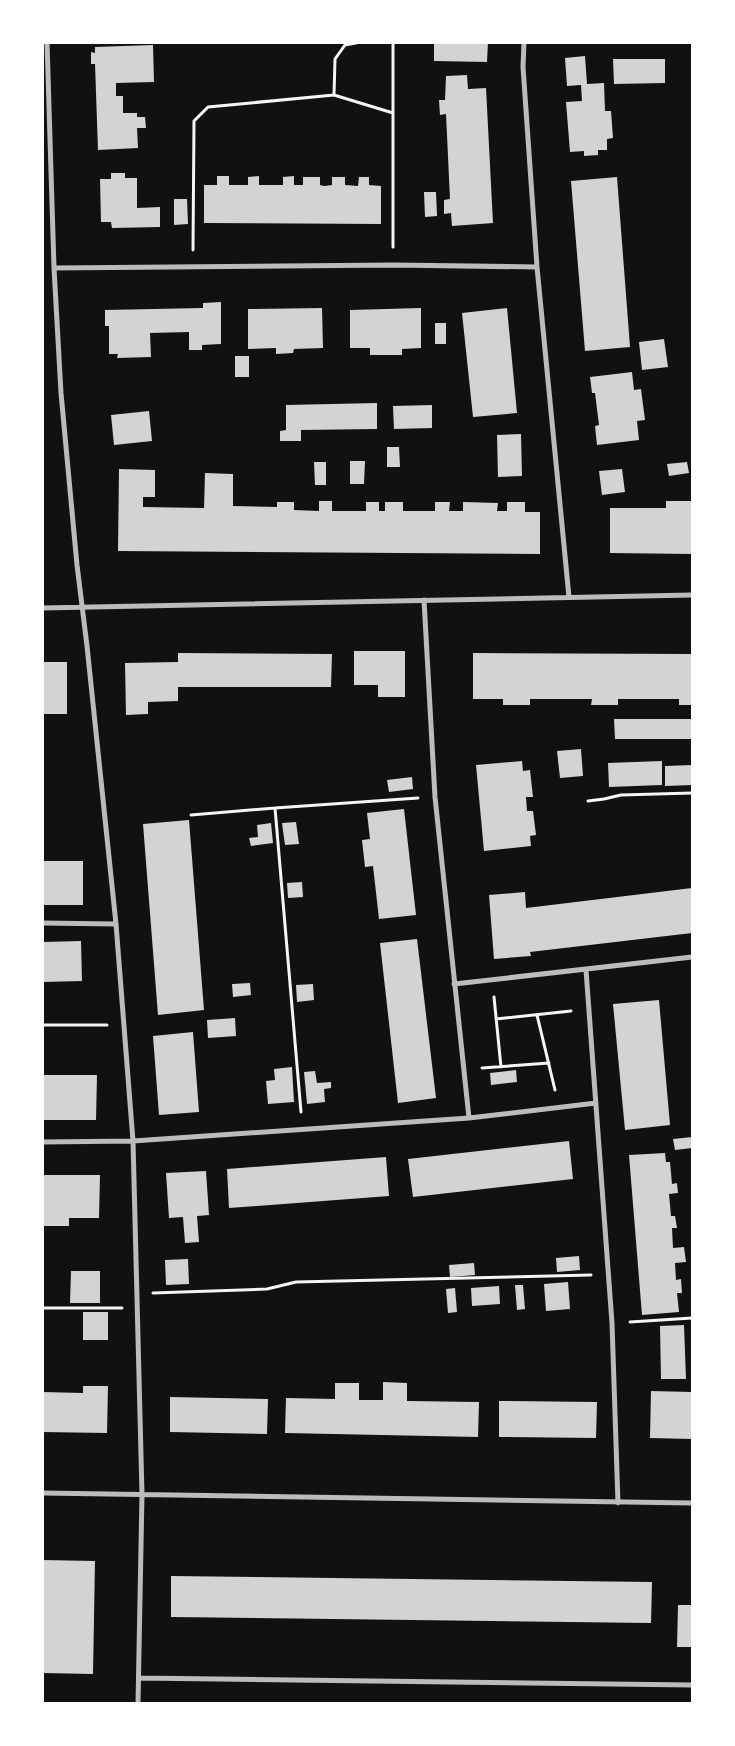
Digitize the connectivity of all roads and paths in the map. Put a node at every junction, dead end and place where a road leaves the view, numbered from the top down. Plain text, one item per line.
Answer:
1 (47, 42) edge
2 (362, 42) edge
3 (394, 42) edge
4 (524, 42) edge
5 (334, 95) junction
6 (393, 113) junction
7 (393, 265) junction
8 (193, 266) junction
9 (537, 267) junction
10 (54, 268) junction
11 (692, 595) edge
12 (569, 597) junction
13 (424, 600) junction
14 (42, 608) edge
15 (82, 608) junction
16 (692, 793) edge
17 (435, 797) junction
18 (588, 800) dead end
19 (275, 808) junction
20 (192, 815) dead end
21 (42, 923) edge
22 (116, 924) junction
23 (692, 957) edge
24 (586, 970) junction
25 (492, 979) junction
26 (454, 984) junction
27 (589, 1010) junction
28 (537, 1014) junction
29 (496, 1019) junction
30 (42, 1025) edge
31 (124, 1025) junction
32 (549, 1063) junction
33 (501, 1067) junction
34 (464, 1069) junction
35 (596, 1103) junction
36 (560, 1107) junction
37 (468, 1118) junction
38 (302, 1128) junction
39 (133, 1140) junction
40 (42, 1142) edge
41 (609, 1274) junction
42 (137, 1293) junction
43 (42, 1308) edge
44 (137, 1308) junction
45 (692, 1318) edge
46 (612, 1323) junction
47 (42, 1493) edge
48 (142, 1494) junction
49 (692, 1502) edge
50 (618, 1503) junction
51 (139, 1678) junction
52 (692, 1685) edge
53 (138, 1704) edge

1 - 10 street
2 - 5 path
3 - 6 path
4 - 9 street
5 - 6 path
5 - 8 path
6 - 7 path
7 - 8 street
7 - 9 street
8 - 10 street
9 - 12 street
10 - 15 street
11 - 12 street
12 - 13 street
13 - 15 street
13 - 17 street
14 - 15 street
15 - 22 street
16 - 18 path
17 - 19 path
17 - 26 street
19 - 20 path
19 - 38 path
21 - 22 street
22 - 31 street
23 - 24 street
24 - 25 street
24 - 27 street
25 - 26 street
25 - 29 path
26 - 34 street
27 - 28 path
27 - 35 street
28 - 29 path
28 - 32 path
29 - 33 path
30 - 31 path
31 - 39 street
32 - 33 path
32 - 36 path
33 - 34 path
34 - 37 street
35 - 36 street
35 - 41 street
36 - 37 street
37 - 38 street
38 - 39 street
39 - 40 street
39 - 42 street
41 - 42 path
41 - 46 street
42 - 44 street
43 - 44 path
44 - 48 street
45 - 46 path
46 - 50 street
47 - 48 street
48 - 50 street
48 - 51 street
49 - 50 street
51 - 52 street
51 - 53 street

